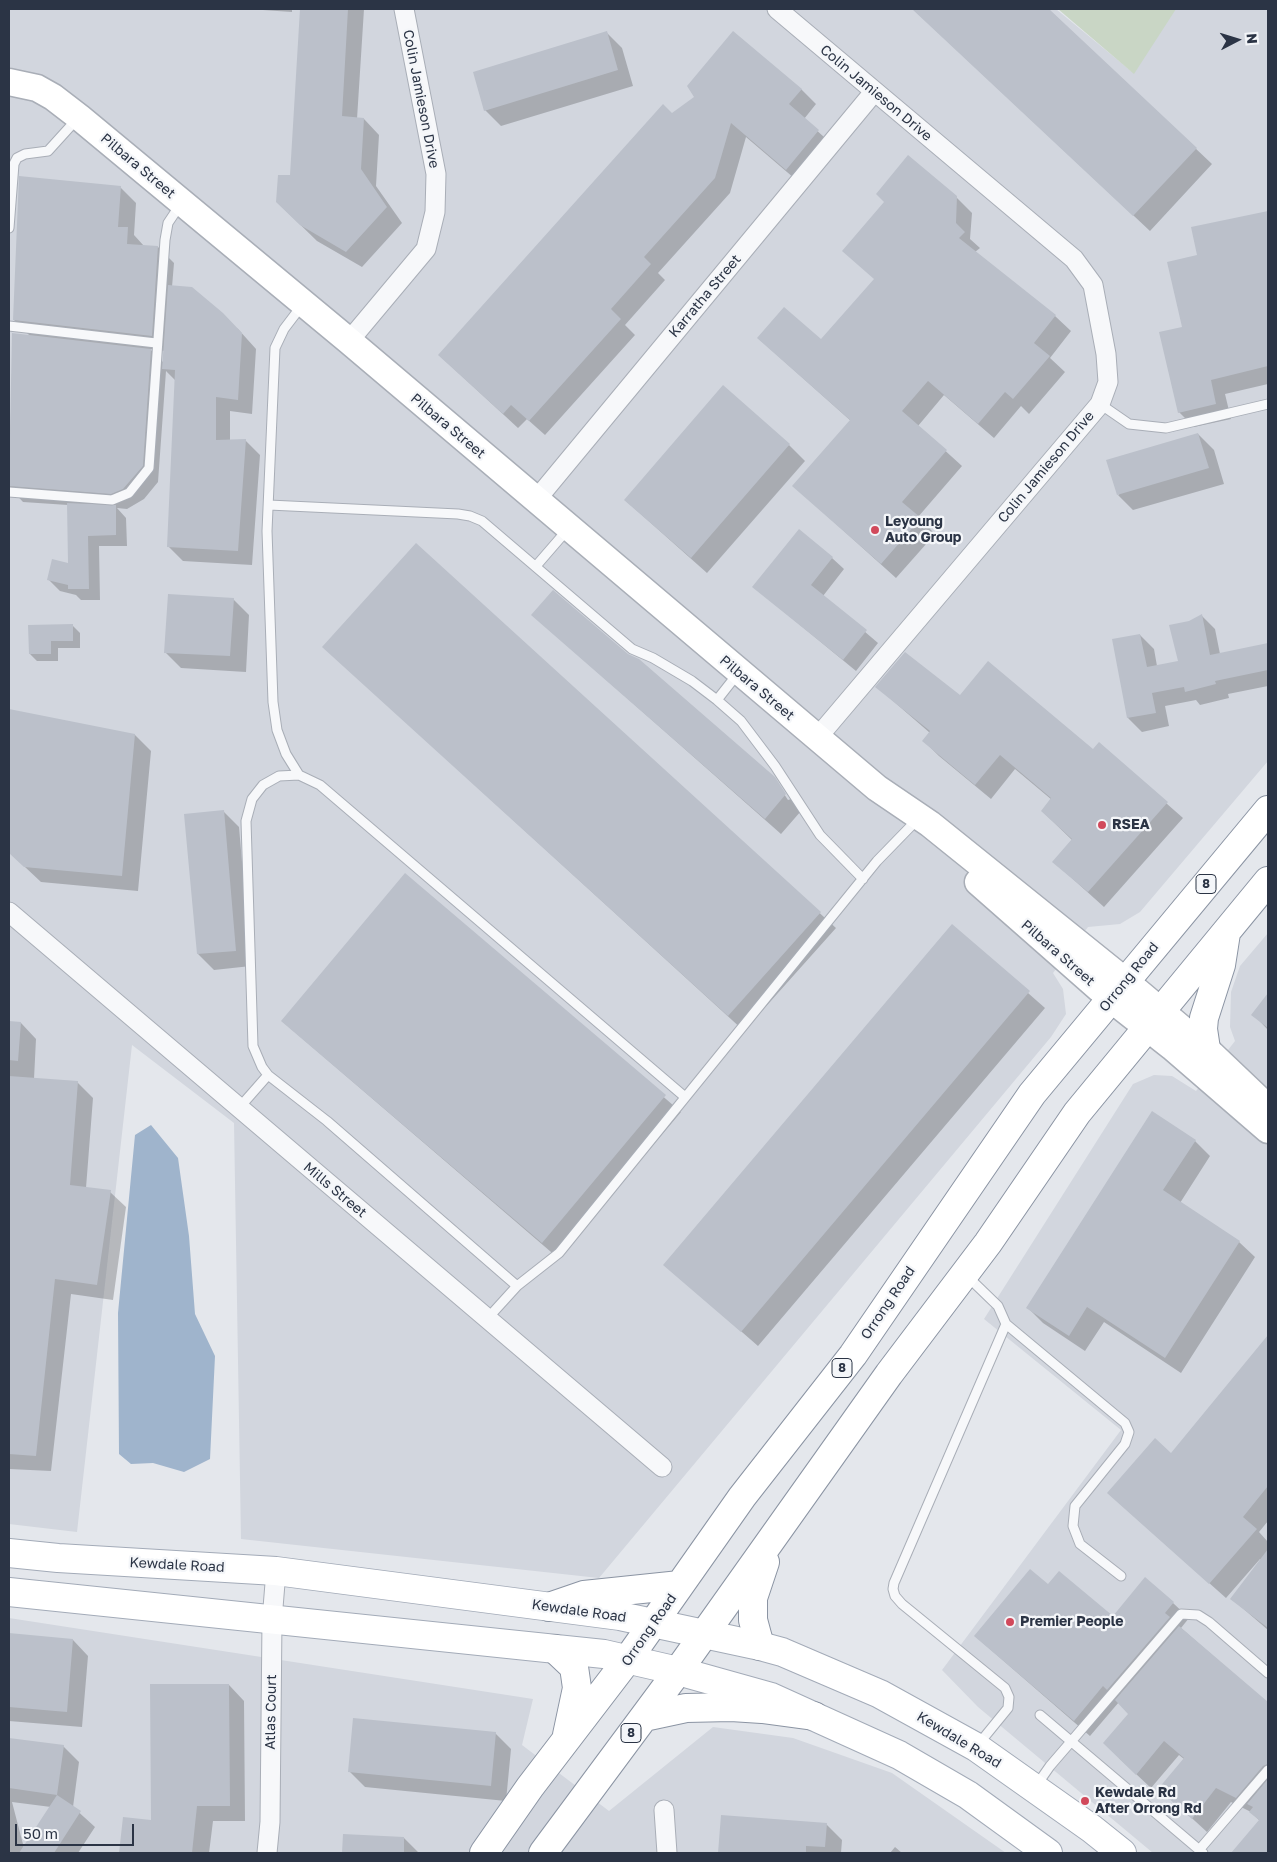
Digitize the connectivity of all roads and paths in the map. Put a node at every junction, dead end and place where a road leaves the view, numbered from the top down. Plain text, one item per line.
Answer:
1 (404, 9) edge
2 (778, 9) edge
3 (9, 82) edge
4 (874, 92) junction
5 (79, 118) junction
6 (182, 202) junction
7 (9, 228) edge
8 (304, 303) junction
9 (9, 326) edge
10 (349, 341) junction
11 (156, 343) junction
12 (1100, 404) junction
13 (1268, 404) edge
14 (9, 492) edge
15 (536, 500) junction
16 (268, 505) junction
17 (568, 529) junction
18 (536, 566) junction
19 (739, 672) junction
20 (717, 700) junction
21 (817, 738) junction
22 (299, 775) junction
23 (877, 788) junction
24 (1268, 810) edge
25 (912, 825) junction
26 (863, 879) junction
27 (1268, 881) edge
28 (9, 912) edge
29 (1227, 929) junction
30 (1118, 990) junction
31 (1153, 1019) junction
32 (1206, 1049) junction
33 (268, 1075) junction
34 (685, 1097) junction
35 (239, 1108) junction
36 (1268, 1108) edge
37 (1268, 1130) edge
38 (965, 1274) junction
39 (516, 1286) junction
40 (487, 1318) junction
41 (1006, 1324) junction
42 (662, 1467) dead end
43 (780, 1529) junction
44 (9, 1553) edge
45 (276, 1571) junction
46 (1121, 1576) dead end
47 (680, 1585) junction
48 (9, 1592) edge
49 (548, 1607) junction
50 (272, 1620) junction
51 (655, 1622) junction
52 (703, 1633) junction
53 (760, 1646) junction
54 (555, 1649) junction
55 (628, 1660) junction
56 (678, 1671) junction
57 (1268, 1673) edge
58 (1040, 1715) dead end
59 (814, 1716) junction
60 (644, 1717) junction
61 (566, 1741) junction
62 (1070, 1741) junction
63 (976, 1747) junction
64 (1268, 1770) edge
65 (1035, 1789) junction
66 (664, 1810) dead end
67 (1201, 1852) edge
68 (267, 1853) edge
69 (484, 1853) edge
70 (544, 1853) edge
71 (667, 1853) edge
72 (1048, 1853) edge
73 (1122, 1853) edge

1 - 10 street, Colin Jamieson Drive
2 - 4 street, Colin Jamieson Drive
3 - 5 main road, Pilbara Street
4 - 12 street, Colin Jamieson Drive
4 - 15 street, Karratha Street
5 - 6 main road, Pilbara Street
5 - 7 lane
6 - 8 main road, Pilbara Street
6 - 11 lane
8 - 10 main road, Pilbara Street
8 - 16 lane
9 - 11 lane
10 - 15 main road, Pilbara Street
11 - 14 lane
12 - 13 lane
12 - 21 street, Colin Jamieson Drive
15 - 17 main road, Pilbara Street
16 - 18 lane
16 - 22 lane
17 - 18 lane
17 - 19 main road, Pilbara Street
18 - 20 lane
19 - 20 lane
19 - 21 main road, Pilbara Street
20 - 26 lane
21 - 23 main road, Pilbara Street
22 - 33 lane
22 - 34 lane
23 - 25 main road, Pilbara Street
23 - 30 main road, Pilbara Street
24 - 30 main road, Orrong Road / 8
25 - 26 lane
25 - 30 main road, Pilbara Street
26 - 34 lane
27 - 29 main road, 8
28 - 35 street, Mills Street
29 - 31 main road, 8
29 - 32 main road
30 - 31 main road, Pilbara Street
30 - 47 main road, Orrong Road / 8
31 - 32 main road, Pilbara Street
31 - 37 main road, Pilbara Street
31 - 38 main road, 8
32 - 36 main road, Pilbara Street
33 - 35 lane
33 - 39 lane
34 - 39 lane
35 - 40 street, Mills Street
38 - 41 lane
38 - 43 main road, 8
39 - 40 lane
40 - 42 street, Mills Street
41 - 46 lane
41 - 63 lane
43 - 52 main road, 8
43 - 53 main road
44 - 45 main road, Kewdale Road
45 - 49 main road, Kewdale Road
45 - 50 street, Atlas Court
47 - 49 main road
47 - 51 main road, Orrong Road / 8
48 - 50 main road
49 - 51 main road, Kewdale Road
50 - 54 main road
50 - 68 street, Atlas Court
51 - 52 main road, Kewdale Road
51 - 55 main road, Orrong Road / 8
52 - 53 main road, Kewdale Road
52 - 56 main road, 8
53 - 63 main road, Kewdale Road
54 - 55 main road
54 - 61 main road
55 - 56 main road
55 - 61 main road, Orrong Road / 8
56 - 59 main road
56 - 60 main road, 8
57 - 62 lane
58 - 62 lane
59 - 60 main road
59 - 72 main road
60 - 70 main road, 8
61 - 69 main road, Orrong Road / 8
62 - 65 lane
62 - 67 lane
63 - 65 main road, Kewdale Road
64 - 67 lane
65 - 73 main road, Kewdale Road
66 - 71 street

